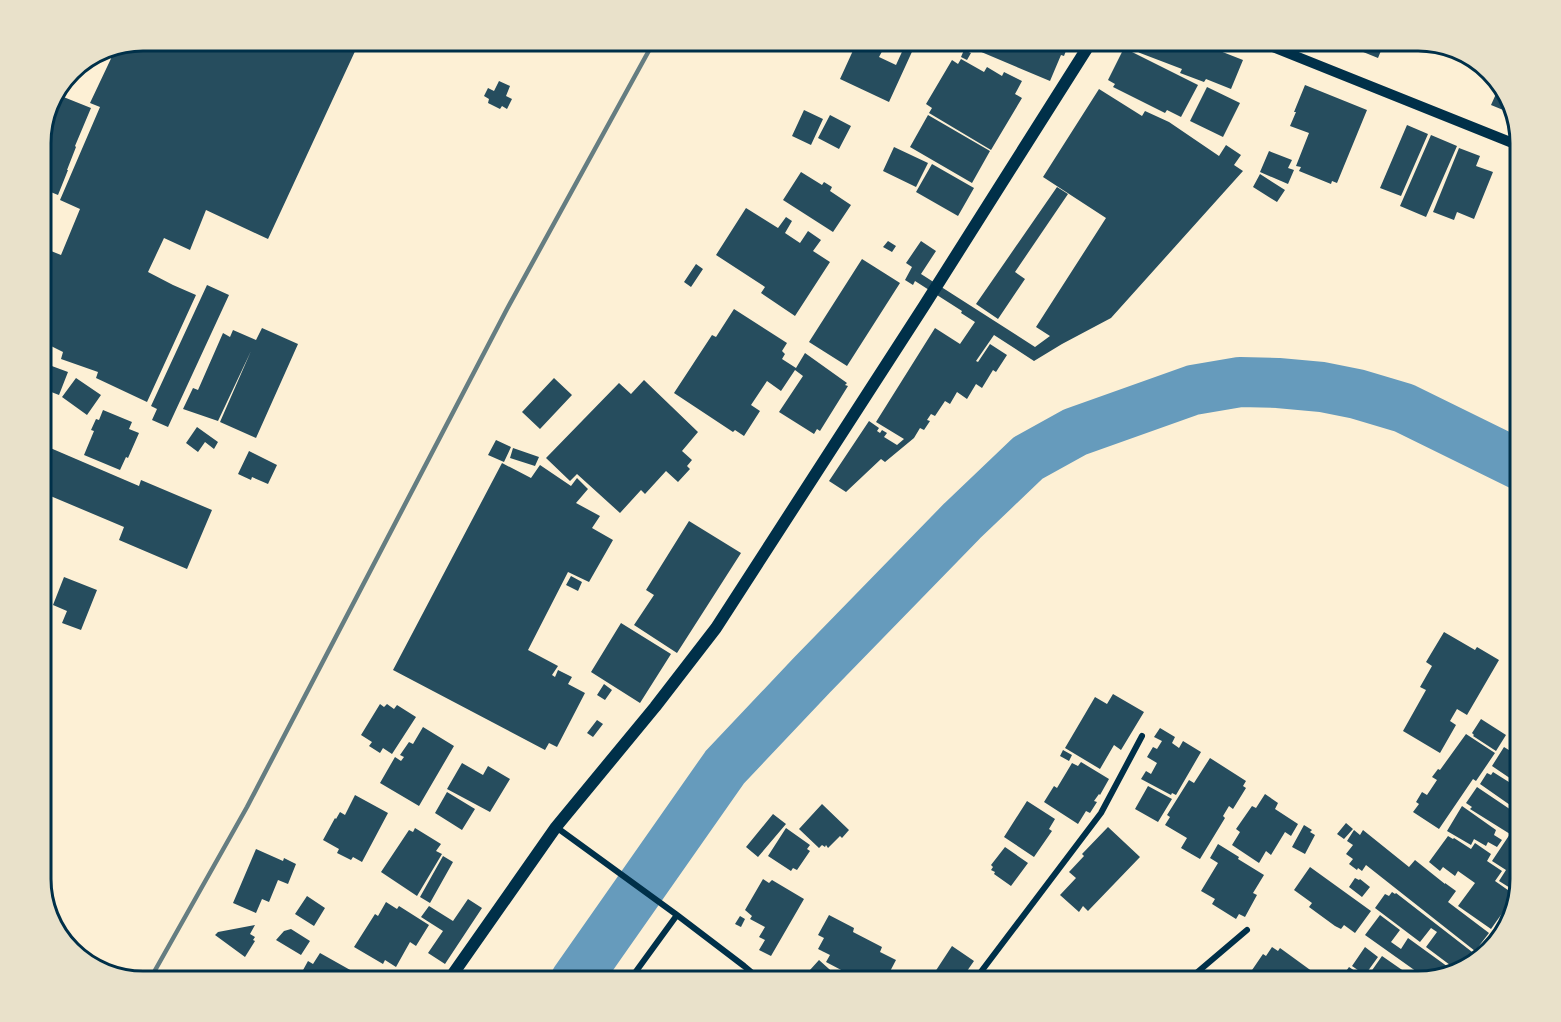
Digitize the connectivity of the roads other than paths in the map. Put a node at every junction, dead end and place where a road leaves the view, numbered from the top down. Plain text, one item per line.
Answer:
1 (1085, 51) edge
2 (1283, 51) edge
3 (1510, 142) edge
4 (1142, 736) dead end
5 (556, 827) junction
6 (675, 913) junction
7 (1247, 930) dead end
8 (455, 971) edge
9 (636, 971) edge
10 (750, 971) edge
11 (982, 971) edge
12 (1199, 971) edge

1 - 5 main road
2 - 3 street
4 - 11 street
5 - 6 street
5 - 8 main road
6 - 9 street
6 - 10 street
7 - 12 street

